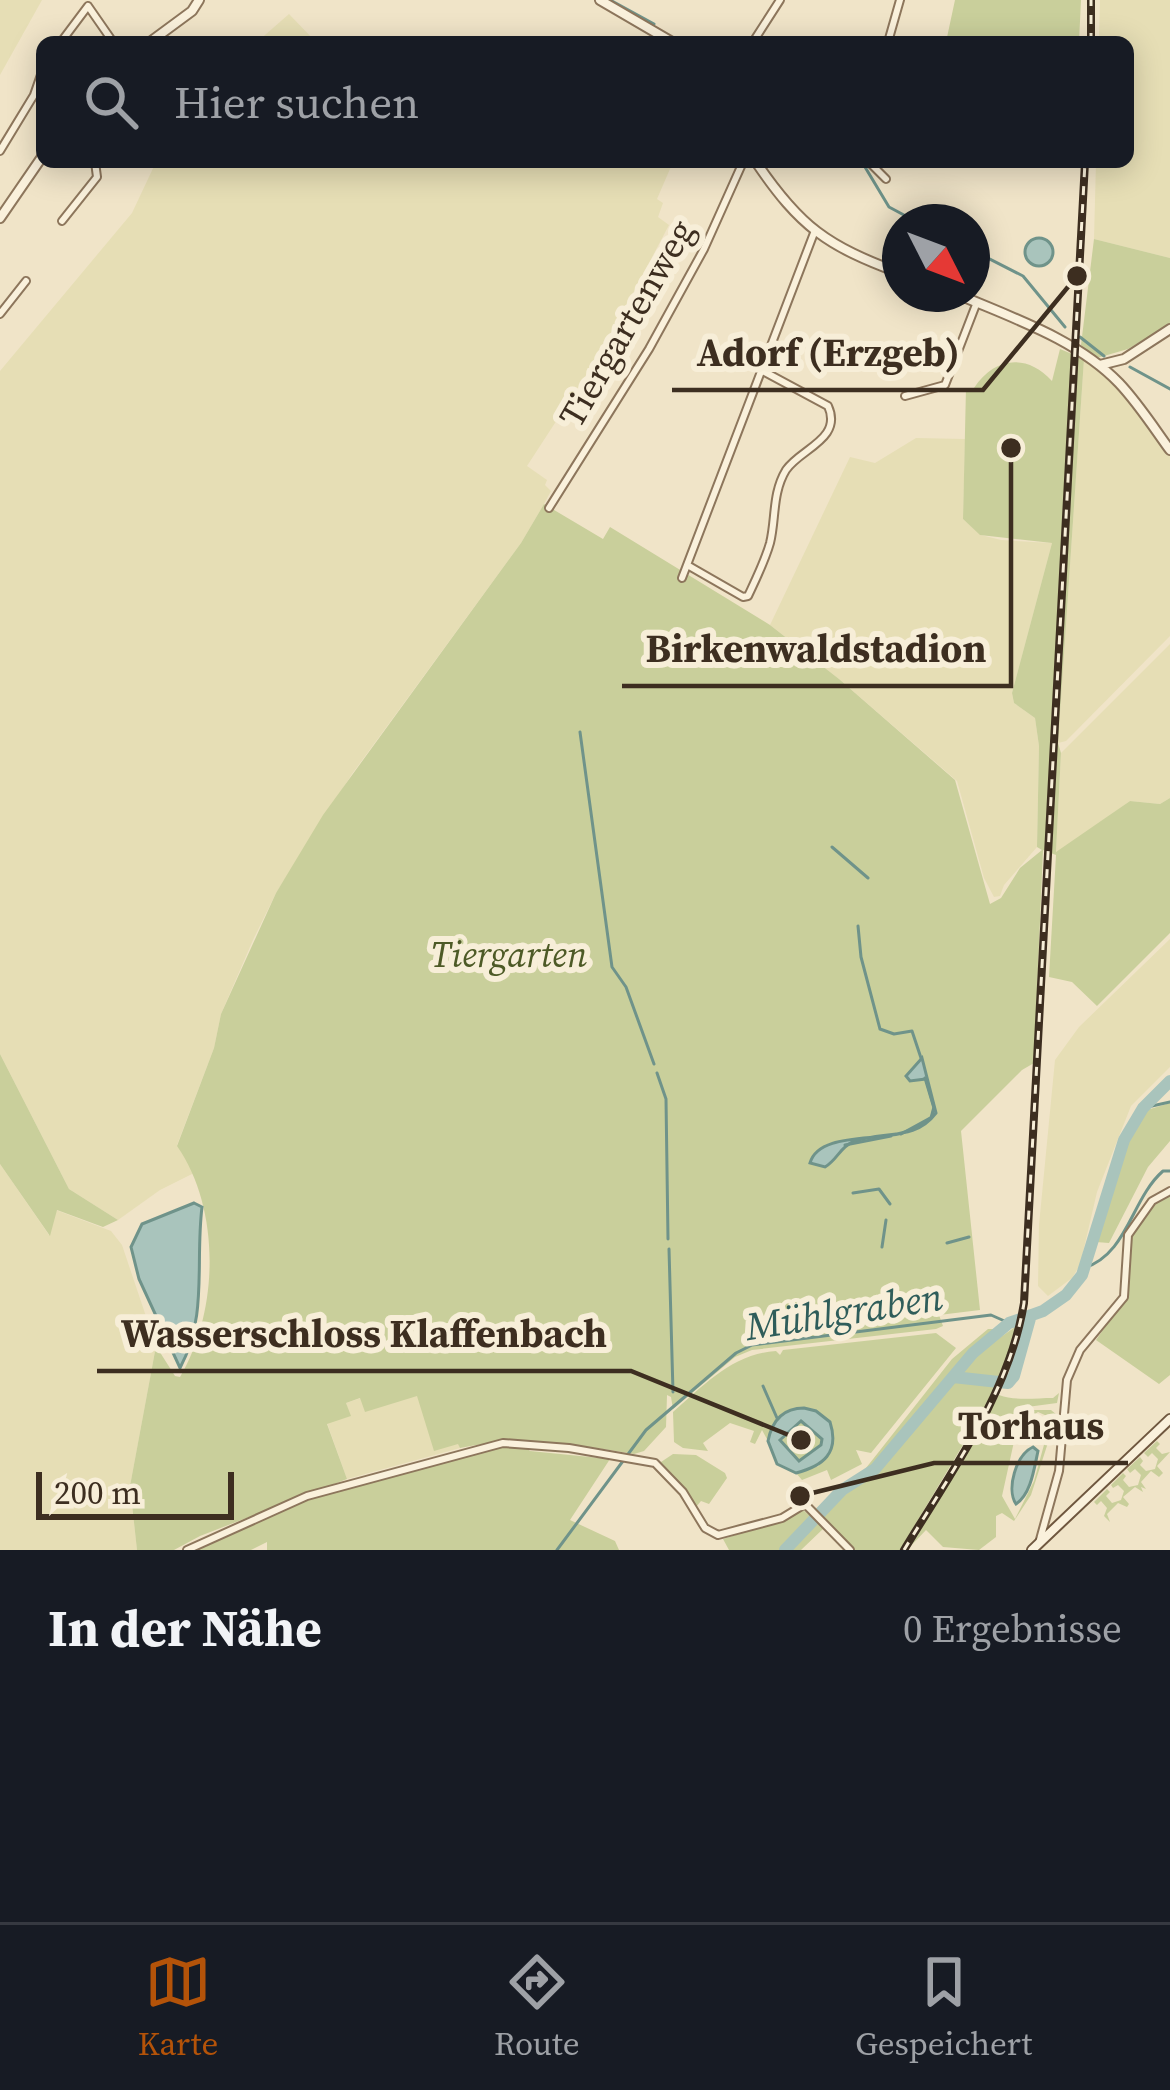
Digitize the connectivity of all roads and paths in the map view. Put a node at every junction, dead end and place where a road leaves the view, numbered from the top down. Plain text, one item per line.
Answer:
1 (199, 0) edge
2 (600, 0) edge
3 (780, 0) edge
4 (900, 0) edge
5 (86, 3) edge
6 (65, 36) edge
7 (109, 36) edge
8 (159, 36) edge
9 (662, 36) edge
10 (757, 36) edge
11 (890, 36) edge
12 (36, 89) edge
13 (0, 151) edge
14 (36, 166) edge
15 (96, 168) edge
16 (740, 168) edge
17 (761, 168) edge
18 (875, 168) edge
19 (886, 179) dead end
20 (0, 218) edge
21 (62, 221) dead end
22 (814, 233) junction
23 (882, 266) edge
24 (26, 280) dead end
25 (990, 308) edge
26 (972, 312) edge
27 (0, 314) edge
28 (1170, 329) edge
29 (1124, 359) junction
30 (1098, 365) junction
31 (761, 370) junction
32 (1120, 384) junction
33 (905, 396) dead end
34 (1170, 450) edge
35 (549, 508) dead end
36 (689, 566) junction
37 (682, 578) dead end
38 (1170, 1192) edge
39 (1170, 1419) edge
40 (1035, 1547) edge
41 (187, 1550) edge
42 (850, 1550) edge

1 - 8 street
2 - 9 street
3 - 10 street
4 - 11 street
5 - 6 street
5 - 7 street
12 - 13 street
14 - 20 street
15 - 21 street
16 - 35 street, Tiergartenweg
17 - 22 street
18 - 19 street
22 - 23 street
22 - 31 street
24 - 27 street
25 - 30 street
26 - 33 street
28 - 29 street
29 - 30 street
29 - 32 street
30 - 32 street
31 - 36 street
31 - 36 street
32 - 34 street
36 - 37 street
38 - 40 street
39 - 40 street
41 - 42 street

